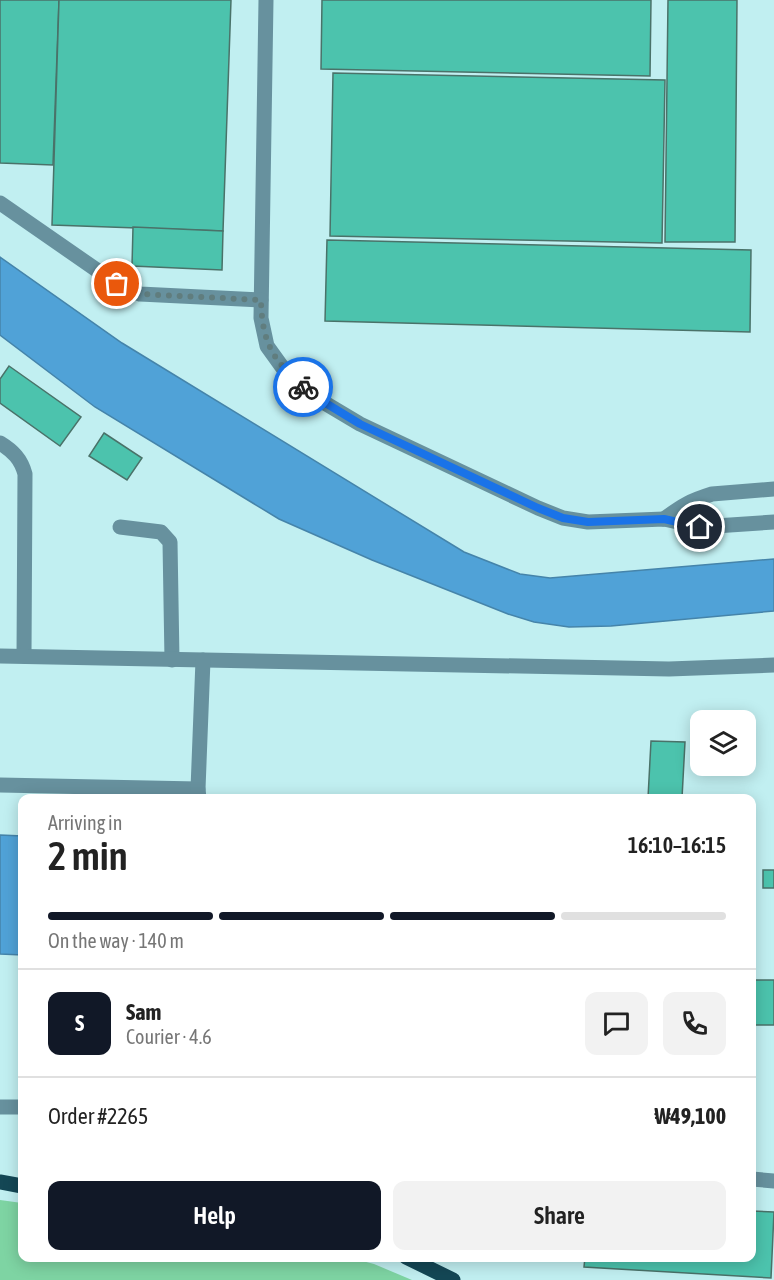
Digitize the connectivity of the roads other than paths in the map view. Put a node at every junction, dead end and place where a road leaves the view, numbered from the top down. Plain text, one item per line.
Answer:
1 (266, 0) edge
2 (0, 203) edge
3 (261, 300) junction
4 (0, 443) edge
5 (774, 489) edge
6 (664, 519) junction
7 (774, 522) edge
8 (120, 527) dead end
9 (0, 656) edge
10 (24, 656) junction
11 (172, 660) junction
12 (203, 660) junction
13 (774, 665) edge
14 (0, 784) edge
15 (199, 794) edge
16 (0, 1107) edge
17 (18, 1107) edge
18 (756, 1179) edge
19 (774, 1181) edge
20 (0, 1182) edge
21 (18, 1185) edge
22 (416, 1262) edge
23 (453, 1280) edge

1 - 3 street
2 - 3 street
3 - 6 street
4 - 10 street
5 - 6 street
6 - 7 street
8 - 11 street
9 - 10 street
10 - 11 street
11 - 12 street
12 - 13 street
12 - 15 street
14 - 15 street
16 - 17 street
18 - 19 street
20 - 21 main road
22 - 23 main road

